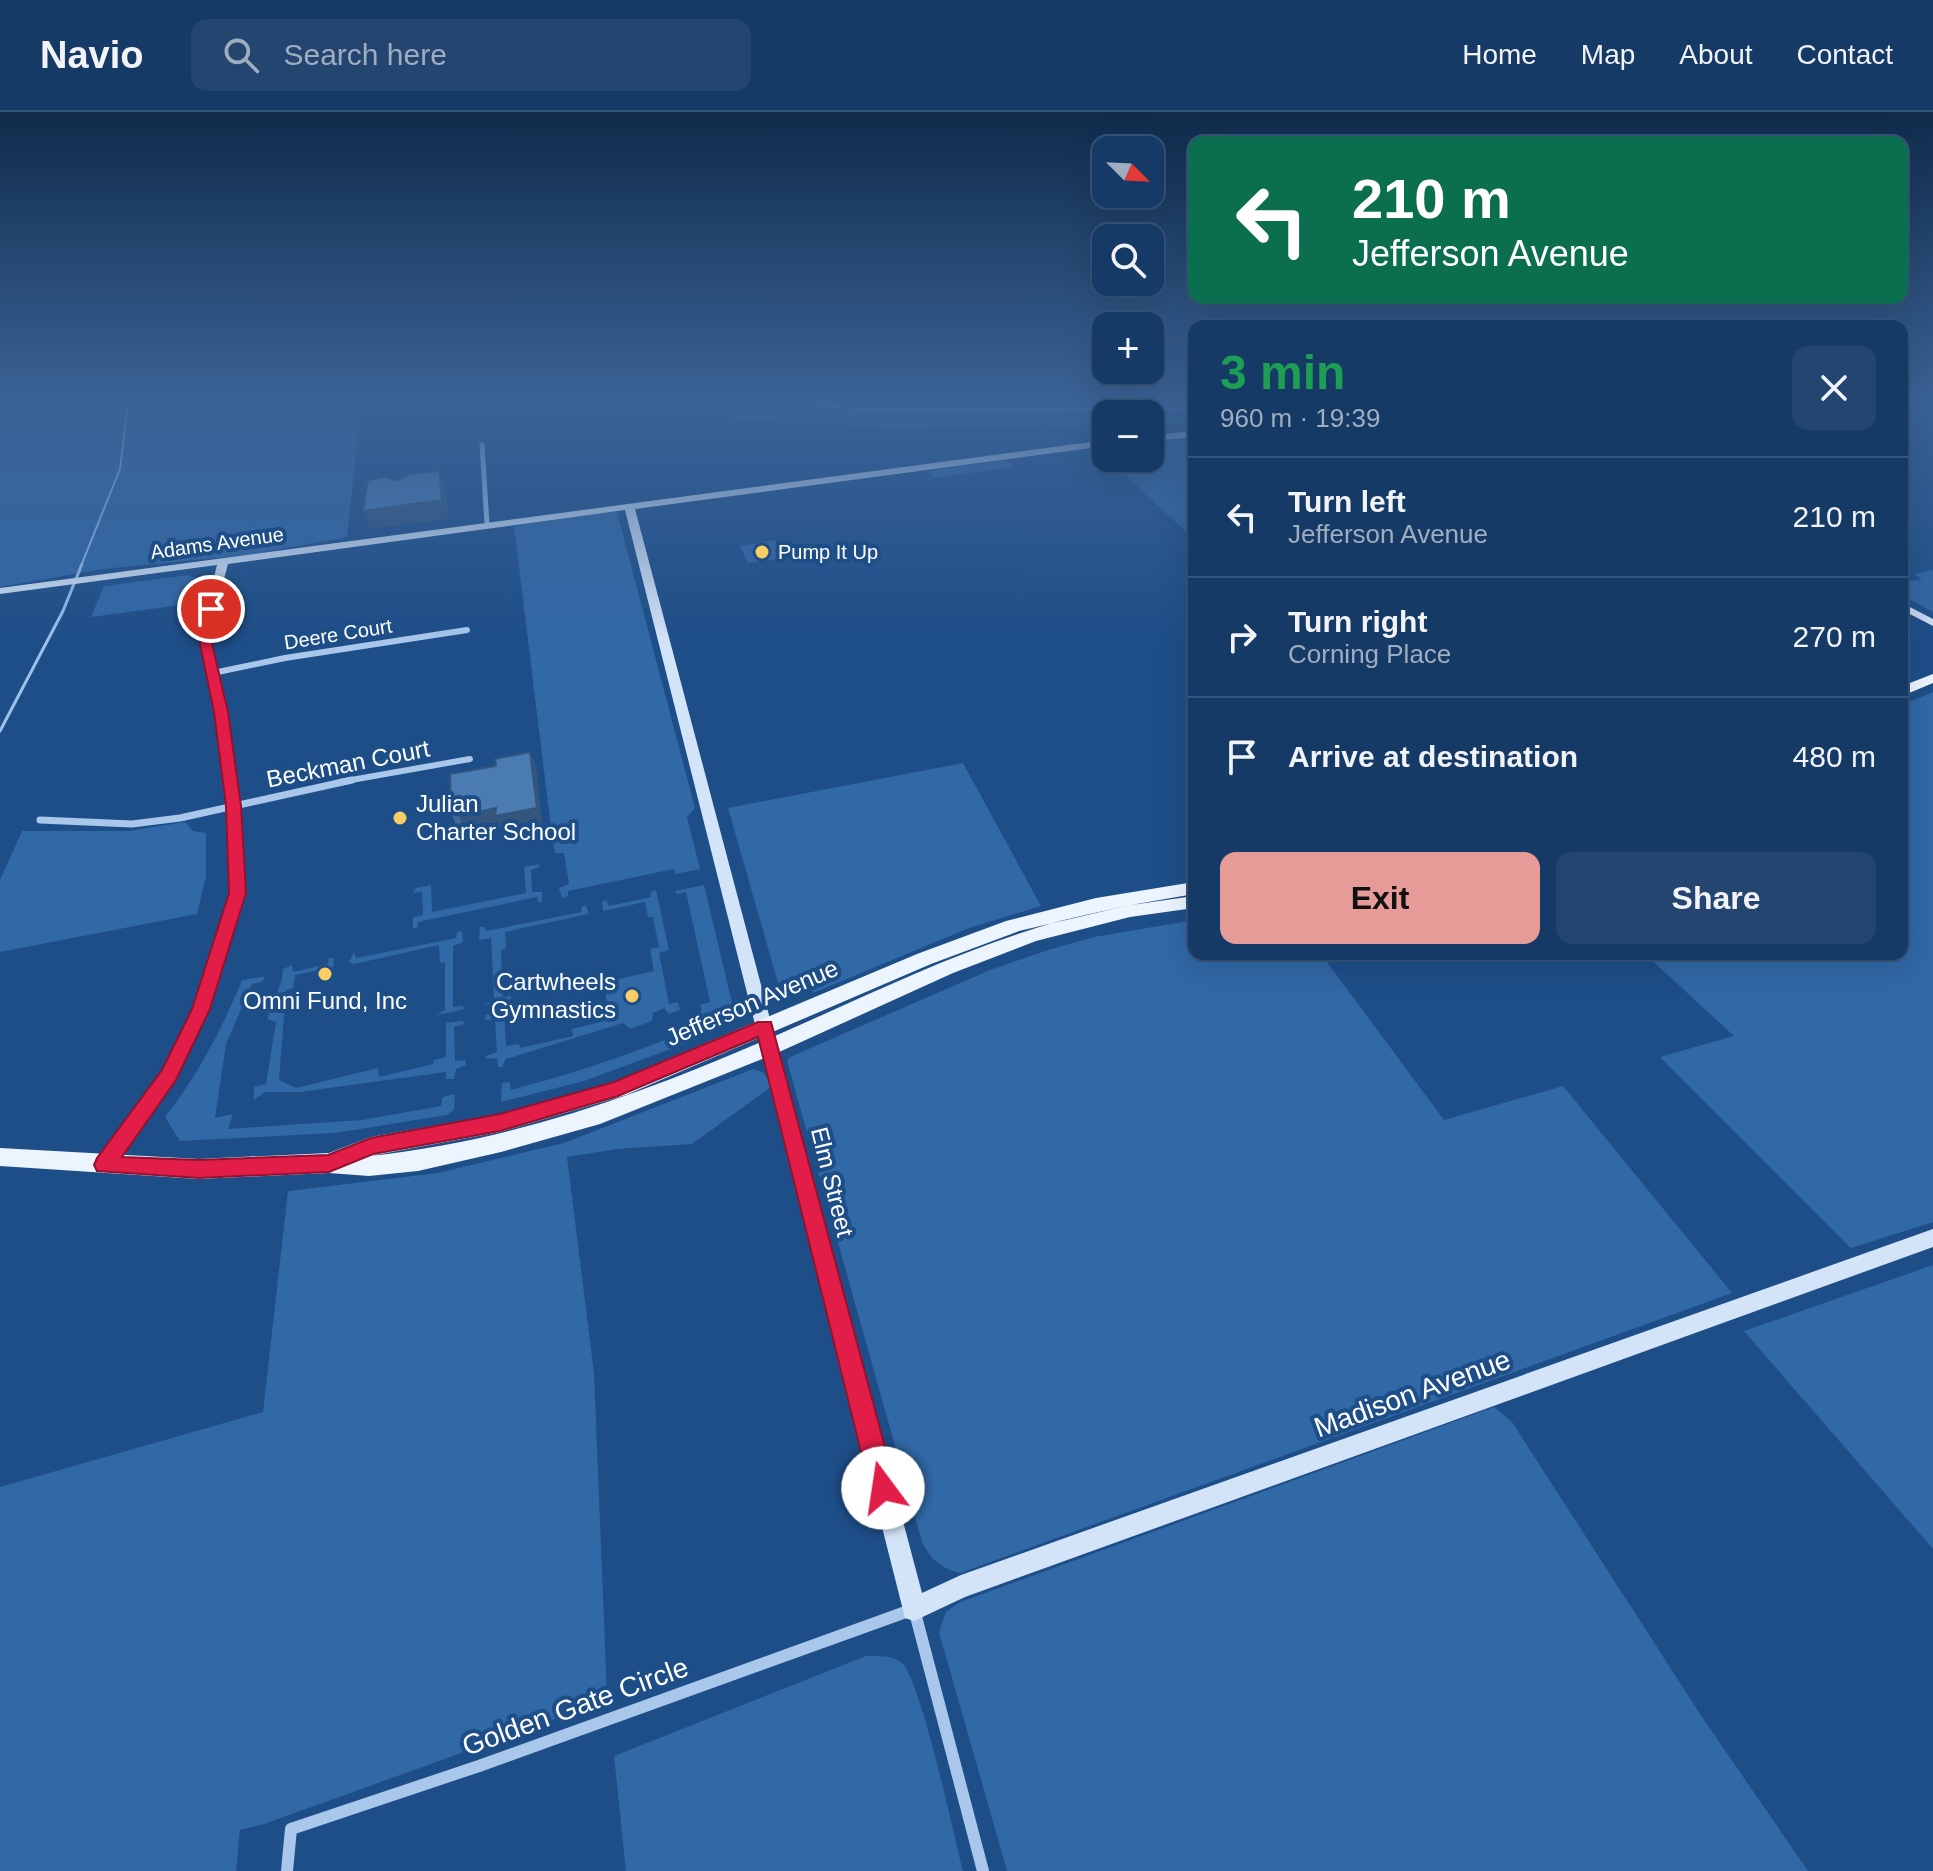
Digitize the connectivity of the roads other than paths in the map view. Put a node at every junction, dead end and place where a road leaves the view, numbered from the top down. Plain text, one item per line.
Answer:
1 (484, 479) edge
2 (833, 479) edge
3 (629, 506) junction
4 (487, 524) junction
5 (223, 562) junction
6 (0, 591) edge
7 (1908, 609) edge
8 (1933, 623) edge
9 (467, 630) dead end
10 (1933, 664) edge
11 (213, 673) junction
12 (1908, 674) edge
13 (1933, 678) edge
14 (1908, 689) edge
15 (470, 759) dead end
16 (234, 806) junction
17 (40, 820) dead end
18 (1188, 889) edge
19 (1173, 890) junction
20 (1188, 903) edge
21 (1082, 922) junction
22 (768, 1037) junction
23 (0, 1157) edge
24 (104, 1165) junction
25 (1933, 1238) edge
26 (914, 1609) junction
27 (287, 1871) edge
28 (983, 1871) edge

1 - 4 street
2 - 3 street, Adams Avenue
3 - 4 street, Adams Avenue
3 - 22 street, Elm Street
4 - 5 street, Adams Avenue
5 - 6 street, Adams Avenue
5 - 11 street
7 - 8 street
9 - 11 street, Deere Court
10 - 12 main road
11 - 16 street
13 - 14 main road
15 - 16 street, Beckman Court
16 - 17 street, Beckman Court
16 - 24 street
18 - 19 main road, Jefferson Avenue
19 - 21 main road
19 - 22 main road, Jefferson Avenue
20 - 21 main road, Jefferson Avenue
21 - 22 main road, Jefferson Avenue
22 - 24 main road, Jefferson Avenue
22 - 26 street, Elm Street
23 - 24 main road, Jefferson Avenue
25 - 26 street, Madison Avenue
26 - 27 street, Golden Gate Circle
26 - 28 street, Elm Street

